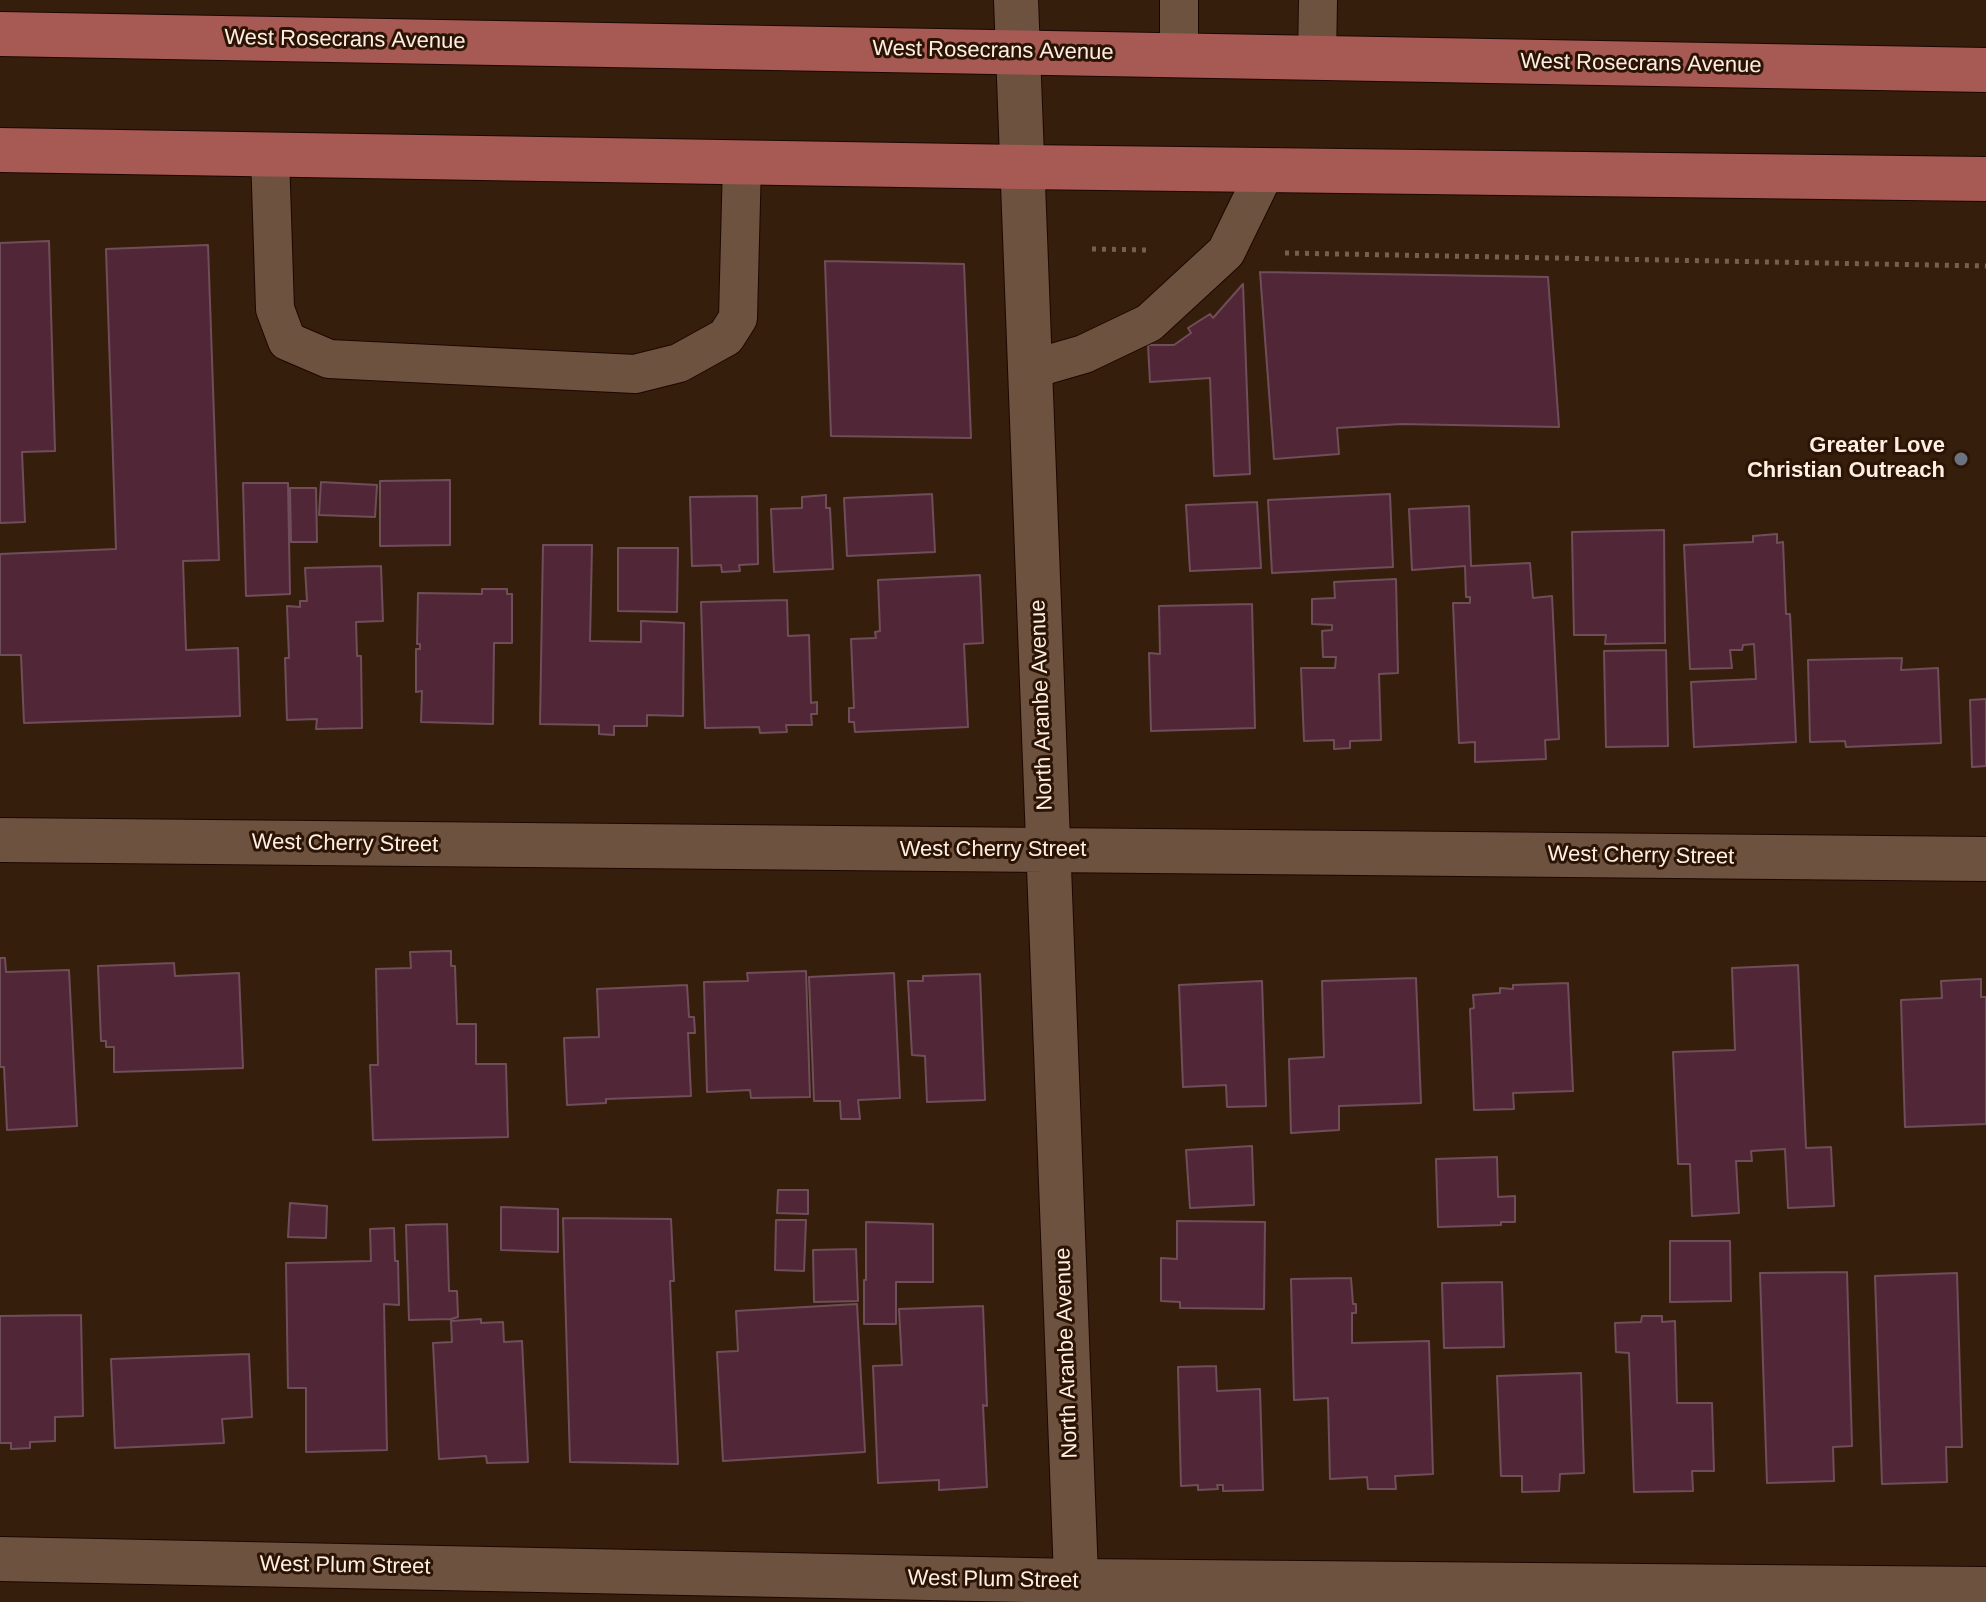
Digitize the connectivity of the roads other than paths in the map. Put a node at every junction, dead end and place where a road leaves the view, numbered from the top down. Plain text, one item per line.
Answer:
1 (1016, 0) edge
2 (1179, 0) edge
3 (1318, 0) edge
4 (0, 34) edge
5 (1018, 52) junction
6 (1179, 55) junction
7 (1317, 58) junction
8 (1986, 70) edge
9 (0, 150) edge
10 (270, 155) junction
11 (742, 162) junction
12 (1022, 167) junction
13 (1266, 170) junction
14 (1986, 179) edge
15 (1029, 370) junction
16 (0, 840) edge
17 (1048, 850) junction
18 (1986, 859) edge
19 (0, 1559) edge
20 (1986, 1589) edge
21 (1077, 1592) edge

1 - 5 street, North Aranbe Avenue
2 - 6 lane
3 - 7 lane
4 - 5 main road, West Rosecrans Avenue
5 - 6 main road, West Rosecrans Avenue
5 - 12 street, North Aranbe Avenue
6 - 7 main road, West Rosecrans Avenue
7 - 8 main road, West Rosecrans Avenue
9 - 10 main road
10 - 11 main road
10 - 11 lane
11 - 12 main road
12 - 13 main road
12 - 15 street, North Aranbe Avenue
13 - 14 main road
13 - 15 lane
15 - 17 street, North Aranbe Avenue
16 - 17 street, West Cherry Street
17 - 18 street, West Cherry Street
17 - 21 street, North Aranbe Avenue
19 - 21 street, West Plum Street
20 - 21 street, West Plum Street

